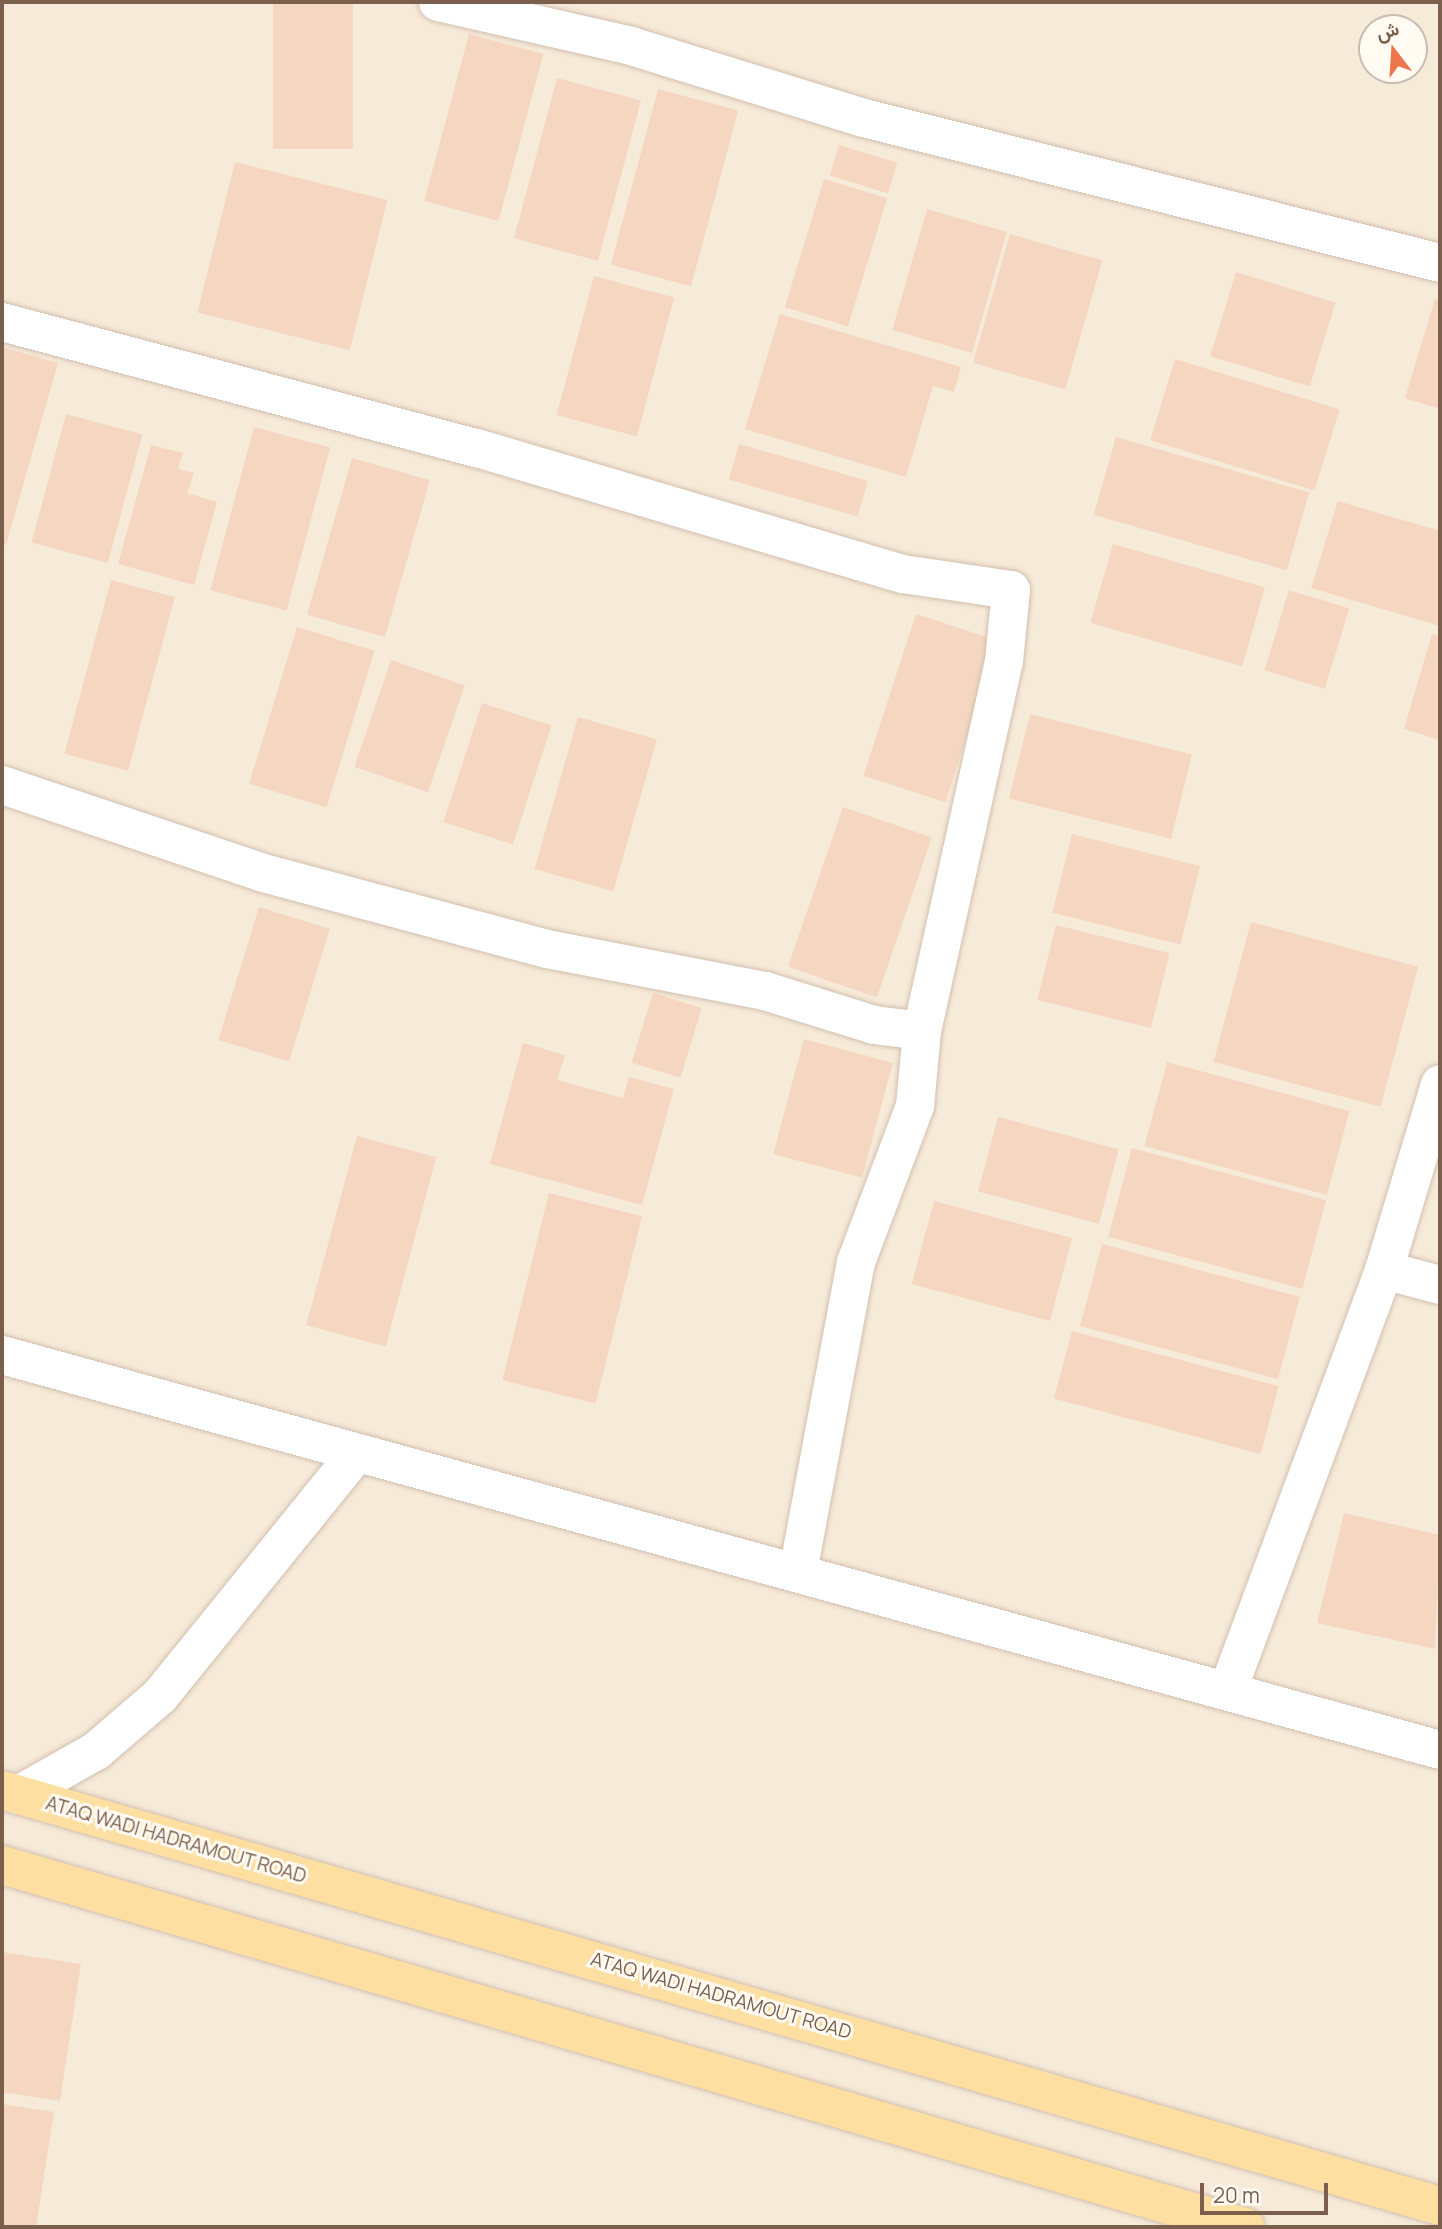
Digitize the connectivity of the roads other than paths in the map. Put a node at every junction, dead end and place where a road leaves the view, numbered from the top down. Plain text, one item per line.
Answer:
1 (438, 2) edge
2 (1440, 263) edge
3 (2, 322) edge
4 (2, 785) edge
5 (922, 1031) junction
6 (1440, 1084) edge
7 (1384, 1270) junction
8 (1440, 1285) edge
9 (2, 1355) edge
10 (357, 1453) junction
11 (798, 1573) junction
12 (1229, 1687) junction
13 (1440, 1750) edge
14 (10, 1793) edge
15 (2, 1865) edge
16 (1440, 2206) edge
17 (1245, 2227) edge

1 - 2 street
3 - 5 street
4 - 5 street
5 - 11 street
6 - 7 street
7 - 8 street
7 - 12 street
9 - 10 street
10 - 11 street
10 - 14 street
11 - 12 street
12 - 13 street
14 - 16 main road, ATAQ WADI HADRAMOUT ROAD
15 - 17 main road

